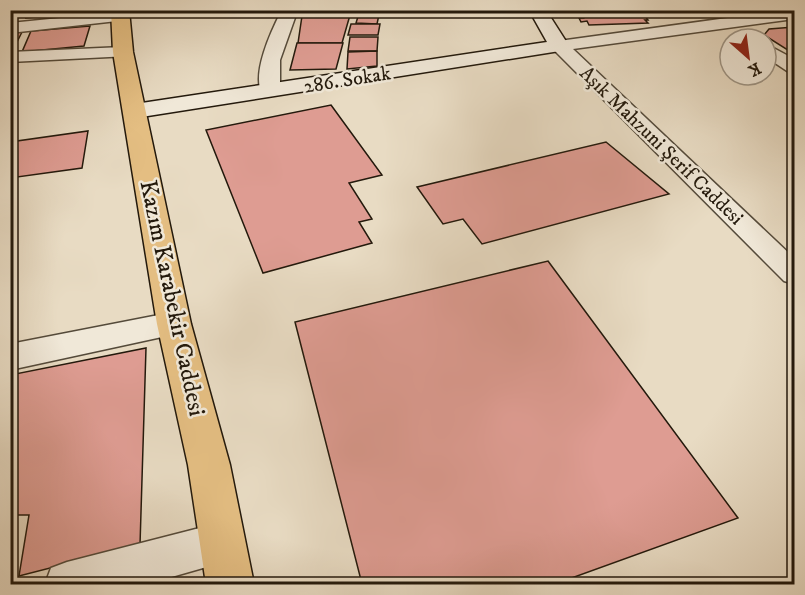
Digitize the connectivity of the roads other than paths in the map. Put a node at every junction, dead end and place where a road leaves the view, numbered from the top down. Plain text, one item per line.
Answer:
1 (537, 10) edge
2 (289, 12) dead end
3 (120, 14) edge
4 (795, 14) edge
5 (728, 24) junction
6 (733, 27) edge
7 (10, 28) edge
8 (559, 46) junction
9 (123, 52) junction
10 (10, 57) edge
11 (778, 57) edge
12 (795, 68) edge
13 (270, 91) junction
14 (135, 111) junction
15 (795, 274) edge
16 (174, 324) junction
17 (10, 357) edge
18 (223, 543) junction
19 (67, 585) edge
20 (230, 585) edge

1 - 8 street, Aşık Mahzuni Şerif Caddesi
2 - 13 street
3 - 7 street
3 - 9 main road, Kazım Karabekir Caddesi
4 - 5 street
5 - 6 street
5 - 8 street
8 - 13 street, 286. Sokak
8 - 15 street, Aşık Mahzuni Şerif Caddesi
9 - 10 street
9 - 14 main road, Kazım Karabekir Caddesi
11 - 12 street
13 - 14 street, 286. Sokak
14 - 16 main road, Kazım Karabekir Caddesi
16 - 17 street
16 - 18 main road, Kazım Karabekir Caddesi
18 - 19 street
18 - 20 main road, Kazım Karabekir Caddesi

